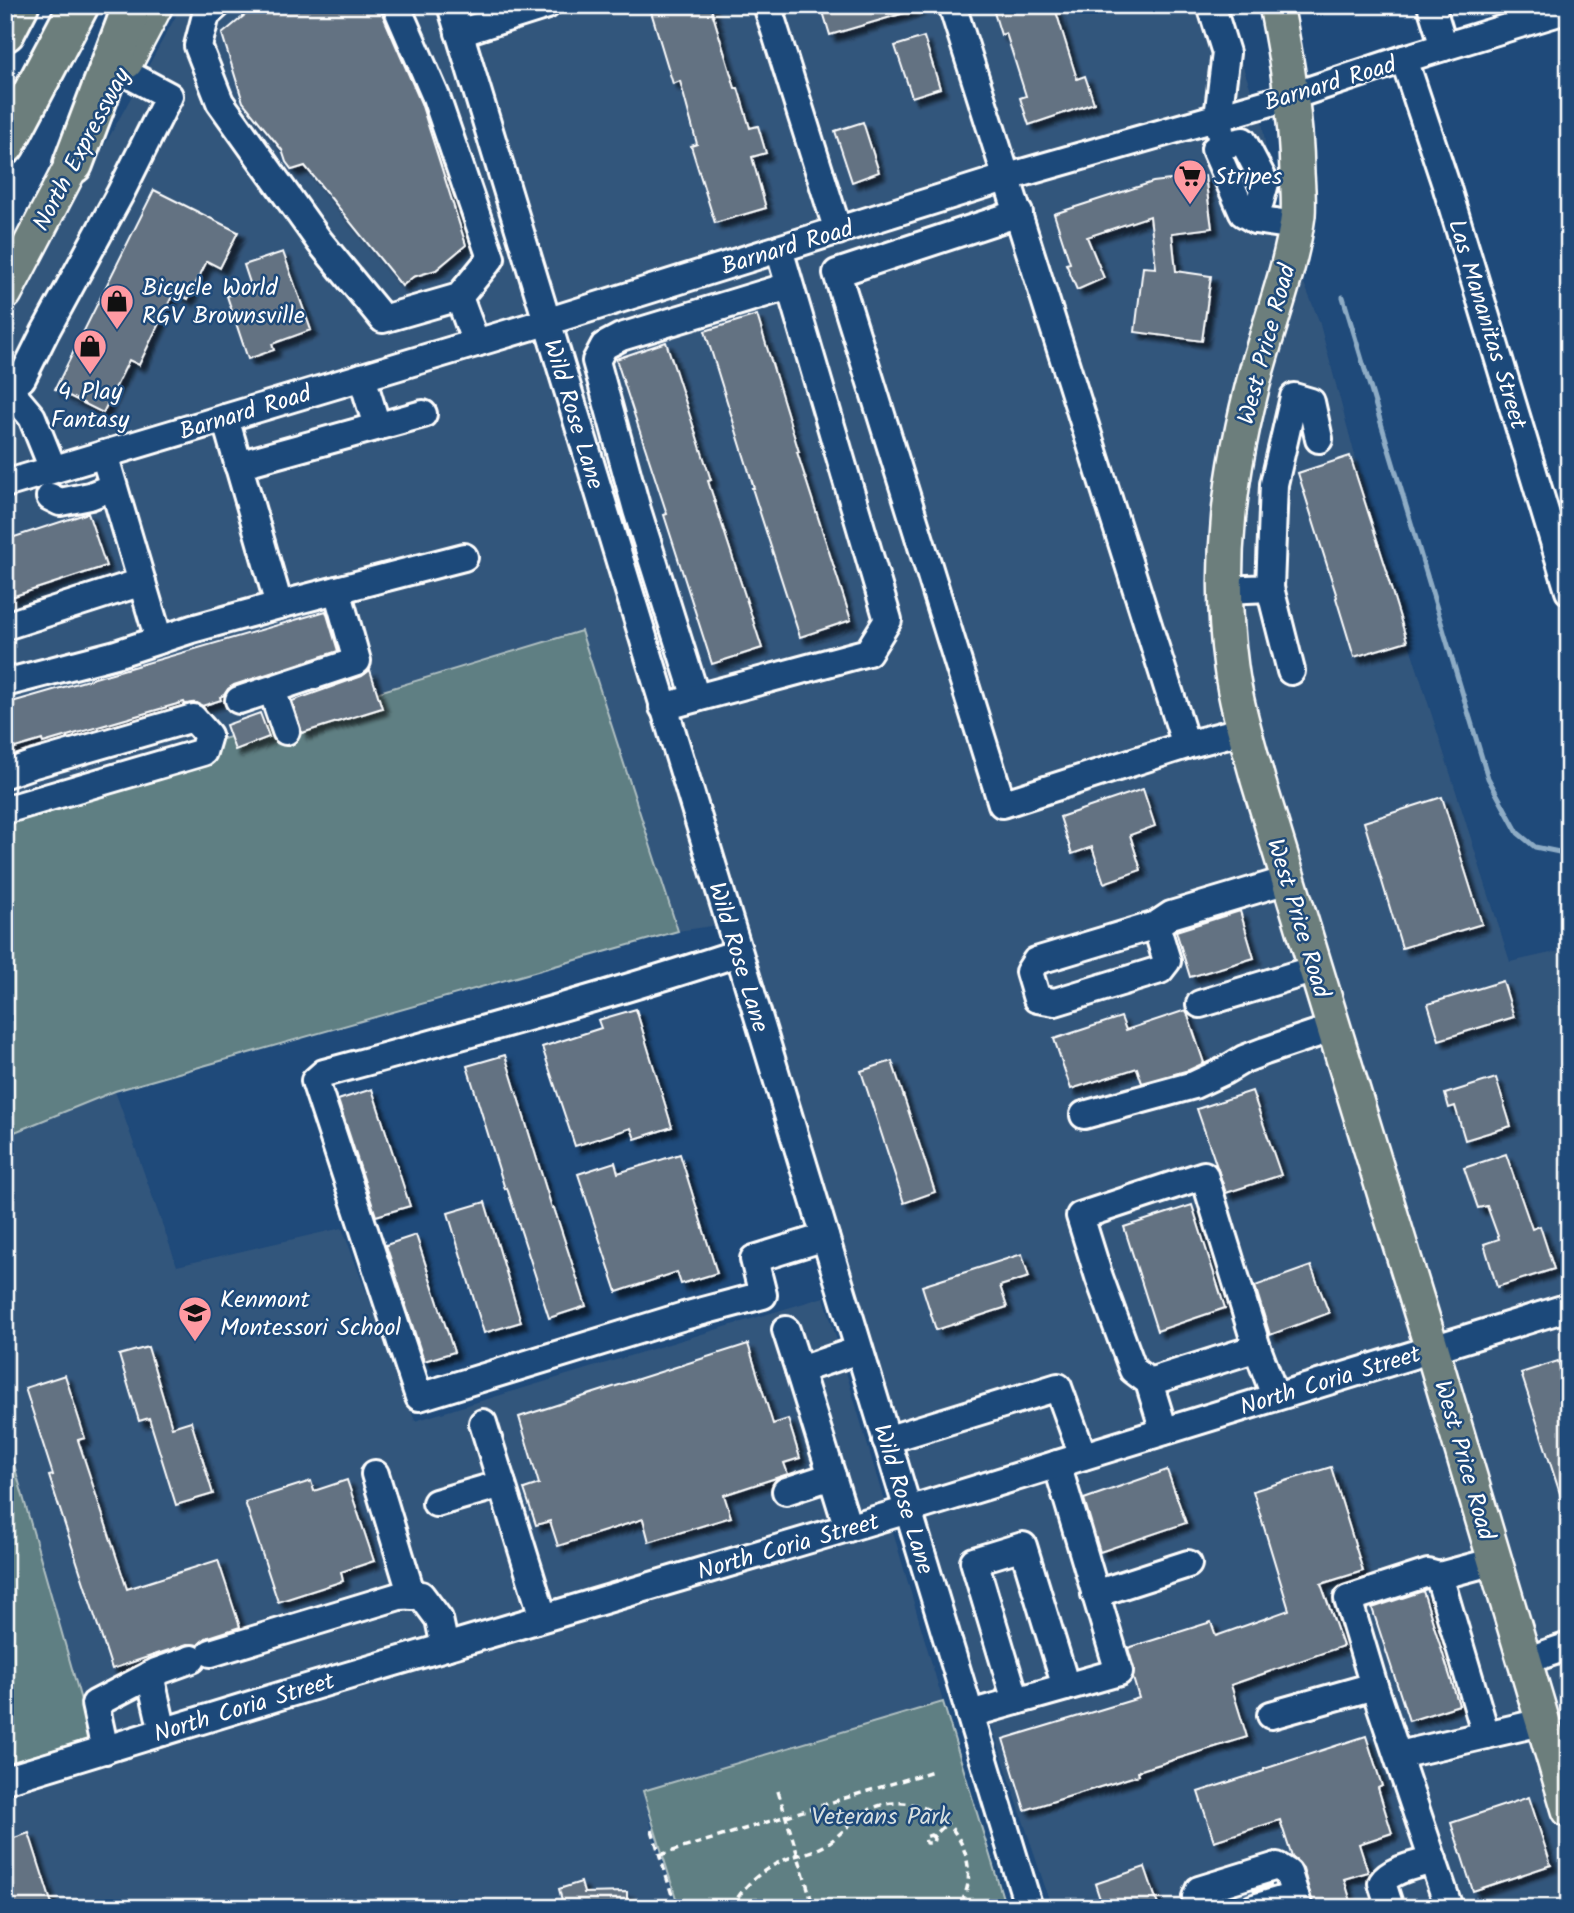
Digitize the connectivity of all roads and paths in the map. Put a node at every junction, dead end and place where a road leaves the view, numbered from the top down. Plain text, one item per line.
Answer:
1 (19, 5) edge
2 (79, 5) edge
3 (133, 5) edge
4 (156, 5) edge
5 (217, 5) edge
6 (396, 5) edge
7 (451, 5) edge
8 (547, 5) edge
9 (767, 5) edge
10 (952, 5) edge
11 (1212, 5) edge
12 (1276, 5) edge
13 (1431, 5) edge
14 (1569, 9) edge
15 (510, 11) edge
16 (5, 32) edge
17 (459, 33) junction
18 (1444, 47) junction
19 (1404, 59) junction
20 (122, 71) junction
21 (1292, 96) junction
22 (1218, 117) junction
23 (5, 145) edge
24 (73, 164) junction
25 (1008, 177) junction
26 (1019, 213) junction
27 (1296, 226) junction
28 (838, 231) junction
29 (779, 249) junction
30 (789, 286) junction
31 (5, 293) edge
32 (459, 297) junction
33 (546, 322) junction
34 (476, 343) junction
35 (362, 377) junction
36 (6, 385) edge
37 (1253, 385) junction
38 (1294, 397) junction
39 (423, 414) dead end
40 (225, 418) junction
41 (377, 426) junction
42 (1319, 439) dead end
43 (104, 454) junction
44 (238, 465) junction
45 (54, 469) junction
46 (5, 484) edge
47 (113, 487) junction
48 (50, 497) dead end
49 (637, 510) junction
50 (607, 521) junction
51 (464, 557) dead end
52 (142, 582) junction
53 (1270, 588) junction
54 (337, 590) junction
55 (1225, 590) junction
56 (1569, 591) edge
57 (279, 605) junction
58 (5, 626) edge
59 (159, 640) junction
60 (1291, 671) dead end
61 (5, 683) edge
62 (272, 690) junction
63 (696, 698) junction
64 (239, 700) dead end
65 (663, 706) junction
66 (1244, 730) junction
67 (286, 731) dead end
68 (1186, 745) junction
69 (5, 774) edge
70 (5, 810) edge
71 (1288, 880) junction
72 (1156, 925) junction
73 (738, 953) junction
74 (1315, 969) junction
75 (1200, 1004) dead end
76 (1333, 1028) junction
77 (1084, 1115) dead end
78 (825, 1237) junction
79 (1569, 1307) edge
80 (786, 1330) dead end
81 (1257, 1348) junction
82 (1432, 1349) junction
83 (859, 1350) junction
84 (799, 1370) junction
85 (1149, 1382) junction
86 (1275, 1396) junction
87 (483, 1423) dead end
88 (1164, 1431) junction
89 (886, 1440) junction
90 (1083, 1456) junction
91 (1057, 1464) junction
92 (375, 1474) dead end
93 (832, 1476) junction
94 (502, 1484) junction
95 (786, 1491) dead end
96 (436, 1503) dead end
97 (908, 1510) junction
98 (848, 1528) junction
99 (1495, 1561) junction
100 (1188, 1564) dead end
101 (1439, 1576) junction
102 (1095, 1594) junction
103 (412, 1595) junction
104 (543, 1618) junction
105 (1569, 1646) edge
106 (445, 1647) junction
107 (1524, 1661) junction
108 (150, 1675) junction
109 (1374, 1686) junction
110 (1066, 1687) junction
111 (1016, 1701) junction
112 (970, 1714) junction
113 (1271, 1715) dead end
114 (1542, 1722) junction
115 (163, 1732) junction
116 (1486, 1735) junction
117 (105, 1749) junction
118 (1399, 1755) junction
119 (933, 1771) dead end
120 (5, 1780) edge
121 (778, 1791) dead end
122 (1569, 1810) edge
123 (786, 1817) junction
124 (947, 1823) junction
125 (652, 1830) dead end
126 (933, 1837) dead end
127 (660, 1855) junction
128 (798, 1855) junction
129 (1433, 1860) junction
130 (1196, 1897) dead end
131 (1250, 1899) edge
132 (1297, 1902) edge
133 (676, 1908) edge
134 (732, 1908) edge
135 (814, 1908) edge
136 (959, 1908) edge
137 (1029, 1908) edge
138 (1390, 1908) edge
139 (1449, 1908) edge

1 - 16 highway
2 - 23 highway
3 - 24 highway
4 - 20 main road, North Expressway
5 - 32 street
6 - 32 street
7 - 17 street, Wild Rose Lane
8 - 15 street
9 - 28 street
10 - 25 street
11 - 22 street
12 - 21 main road, West Price Road
13 - 18 street
14 - 18 street, Barnard Road
15 - 17 street
17 - 33 street, Wild Rose Lane
18 - 19 street, Barnard Road
19 - 21 street, Barnard Road
19 - 56 street, Las Mananitas Street
20 - 24 main road, North Expressway
20 - 36 street
21 - 22 street, Barnard Road
21 - 27 main road, West Price Road
22 - 25 street, Barnard Road
22 - 27 street
24 - 31 main road, North Expressway
25 - 26 street
25 - 28 street, Barnard Road
26 - 68 street
26 - 68 street
27 - 37 main road, West Price Road
28 - 29 street, Barnard Road
29 - 30 street
29 - 33 street, Barnard Road
30 - 49 street
30 - 63 street
32 - 34 street
33 - 34 street, Barnard Road
33 - 50 street, Wild Rose Lane
34 - 35 street, Barnard Road
35 - 40 street, Barnard Road
35 - 41 street
36 - 45 street
37 - 38 street
37 - 55 main road, West Price Road
38 - 42 street
38 - 53 street
39 - 41 street
40 - 43 street, Barnard Road
40 - 44 street
41 - 44 street
43 - 45 street, Barnard Road
43 - 47 street
44 - 57 street
45 - 46 street, Barnard Road
47 - 48 street
47 - 52 street
49 - 50 street
49 - 63 street
50 - 65 street, Wild Rose Lane
51 - 54 street
52 - 58 street
52 - 59 street
53 - 55 street
53 - 60 street
54 - 57 street
54 - 62 street
55 - 66 main road, West Price Road
57 - 59 street
59 - 61 street
62 - 64 street
62 - 67 street
63 - 65 street
65 - 73 street, Wild Rose Lane
66 - 68 street
66 - 71 main road, West Price Road
69 - 70 street
71 - 72 street
71 - 74 main road, West Price Road
72 - 72 street
73 - 78 street, Wild Rose Lane
73 - 78 street
74 - 75 street
74 - 76 main road, West Price Road
76 - 77 street
76 - 82 main road, West Price Road
78 - 83 street, Wild Rose Lane
79 - 82 street, North Coria Street
80 - 84 street
81 - 85 street
81 - 85 street
81 - 86 street
82 - 86 street, North Coria Street
82 - 99 main road, West Price Road
83 - 84 street
83 - 89 street, Wild Rose Lane
84 - 93 street
85 - 88 street
86 - 88 street, North Coria Street
87 - 94 street
88 - 90 street, North Coria Street
89 - 90 street
89 - 97 street, Wild Rose Lane
90 - 91 street, North Coria Street
91 - 97 street, North Coria Street
91 - 102 street
92 - 103 street
93 - 95 street
93 - 98 street
94 - 96 street
94 - 104 street
97 - 98 street, North Coria Street
97 - 112 street, Wild Rose Lane
98 - 104 street, North Coria Street
99 - 101 street
99 - 107 main road, West Price Road
100 - 102 street
101 - 109 street
101 - 116 street
102 - 110 street
103 - 106 street
103 - 108 street
104 - 106 street, North Coria Street
105 - 107 street
106 - 115 street, North Coria Street
107 - 114 main road, West Price Road
108 - 115 street
108 - 117 street
109 - 113 street
109 - 118 street
110 - 111 street
110 - 111 street
111 - 112 street
112 - 137 street, Wild Rose Lane
114 - 116 street
114 - 122 main road, West Price Road
115 - 117 street, North Coria Street
116 - 118 street
117 - 120 street, North Coria Street
118 - 129 street
119 - 123 path
121 - 123 path
123 - 127 path
123 - 128 path
124 - 126 path
124 - 128 path
124 - 136 path
125 - 127 path
127 - 133 path
128 - 134 path
128 - 135 path
129 - 138 street
129 - 139 street
130 - 131 street
131 - 132 street
131 - 132 street

